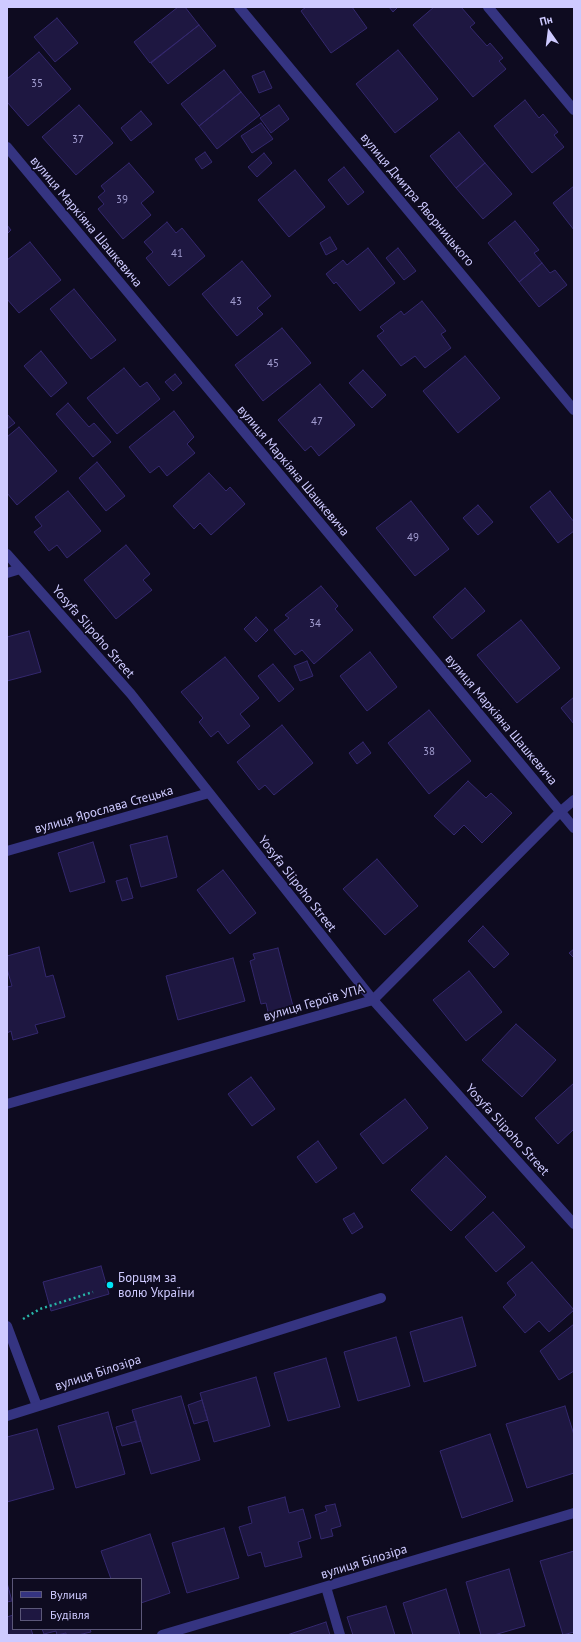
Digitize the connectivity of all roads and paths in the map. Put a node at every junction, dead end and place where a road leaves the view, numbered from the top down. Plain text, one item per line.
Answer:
1 (239, 7) edge
2 (488, 7) edge
3 (574, 110) edge
4 (7, 147) edge
5 (574, 410) edge
6 (7, 554) edge
7 (20, 569) junction
8 (7, 573) edge
9 (209, 793) junction
10 (574, 800) edge
11 (560, 812) junction
12 (574, 828) edge
13 (7, 851) edge
14 (373, 1000) junction
15 (7, 1104) edge
16 (574, 1224) edge
17 (93, 1292) dead end
18 (381, 1298) dead end
19 (40, 1309) dead end
20 (7, 1326) edge
21 (37, 1406) junction
22 (7, 1416) edge
23 (574, 1513) edge
24 (326, 1587) junction
25 (162, 1635) edge
26 (340, 1635) edge

1 - 5 street, вулиця Дмитра Яворницького
2 - 3 street
4 - 11 street, вулиця Маркіяна Шашкевича
6 - 7 street, Yosyfa Slipoho Street
7 - 8 street
7 - 9 street, Yosyfa Slipoho Street
9 - 13 street, вулиця Ярослава Стецька
9 - 14 street, Yosyfa Slipoho Street
10 - 11 street, вулиця Героїв УПА
11 - 12 street, вулиця Маркіяна Шашкевича
11 - 14 street, вулиця Героїв УПА
14 - 15 street, вулиця Героїв УПА
14 - 16 street, Yosyfa Slipoho Street
17 - 19 path
18 - 21 street, вулиця Білозіра
20 - 21 street
21 - 22 street, вулиця Білозіра
23 - 24 street, вулиця Білозіра
24 - 25 street, вулиця Білозіра
24 - 26 street

